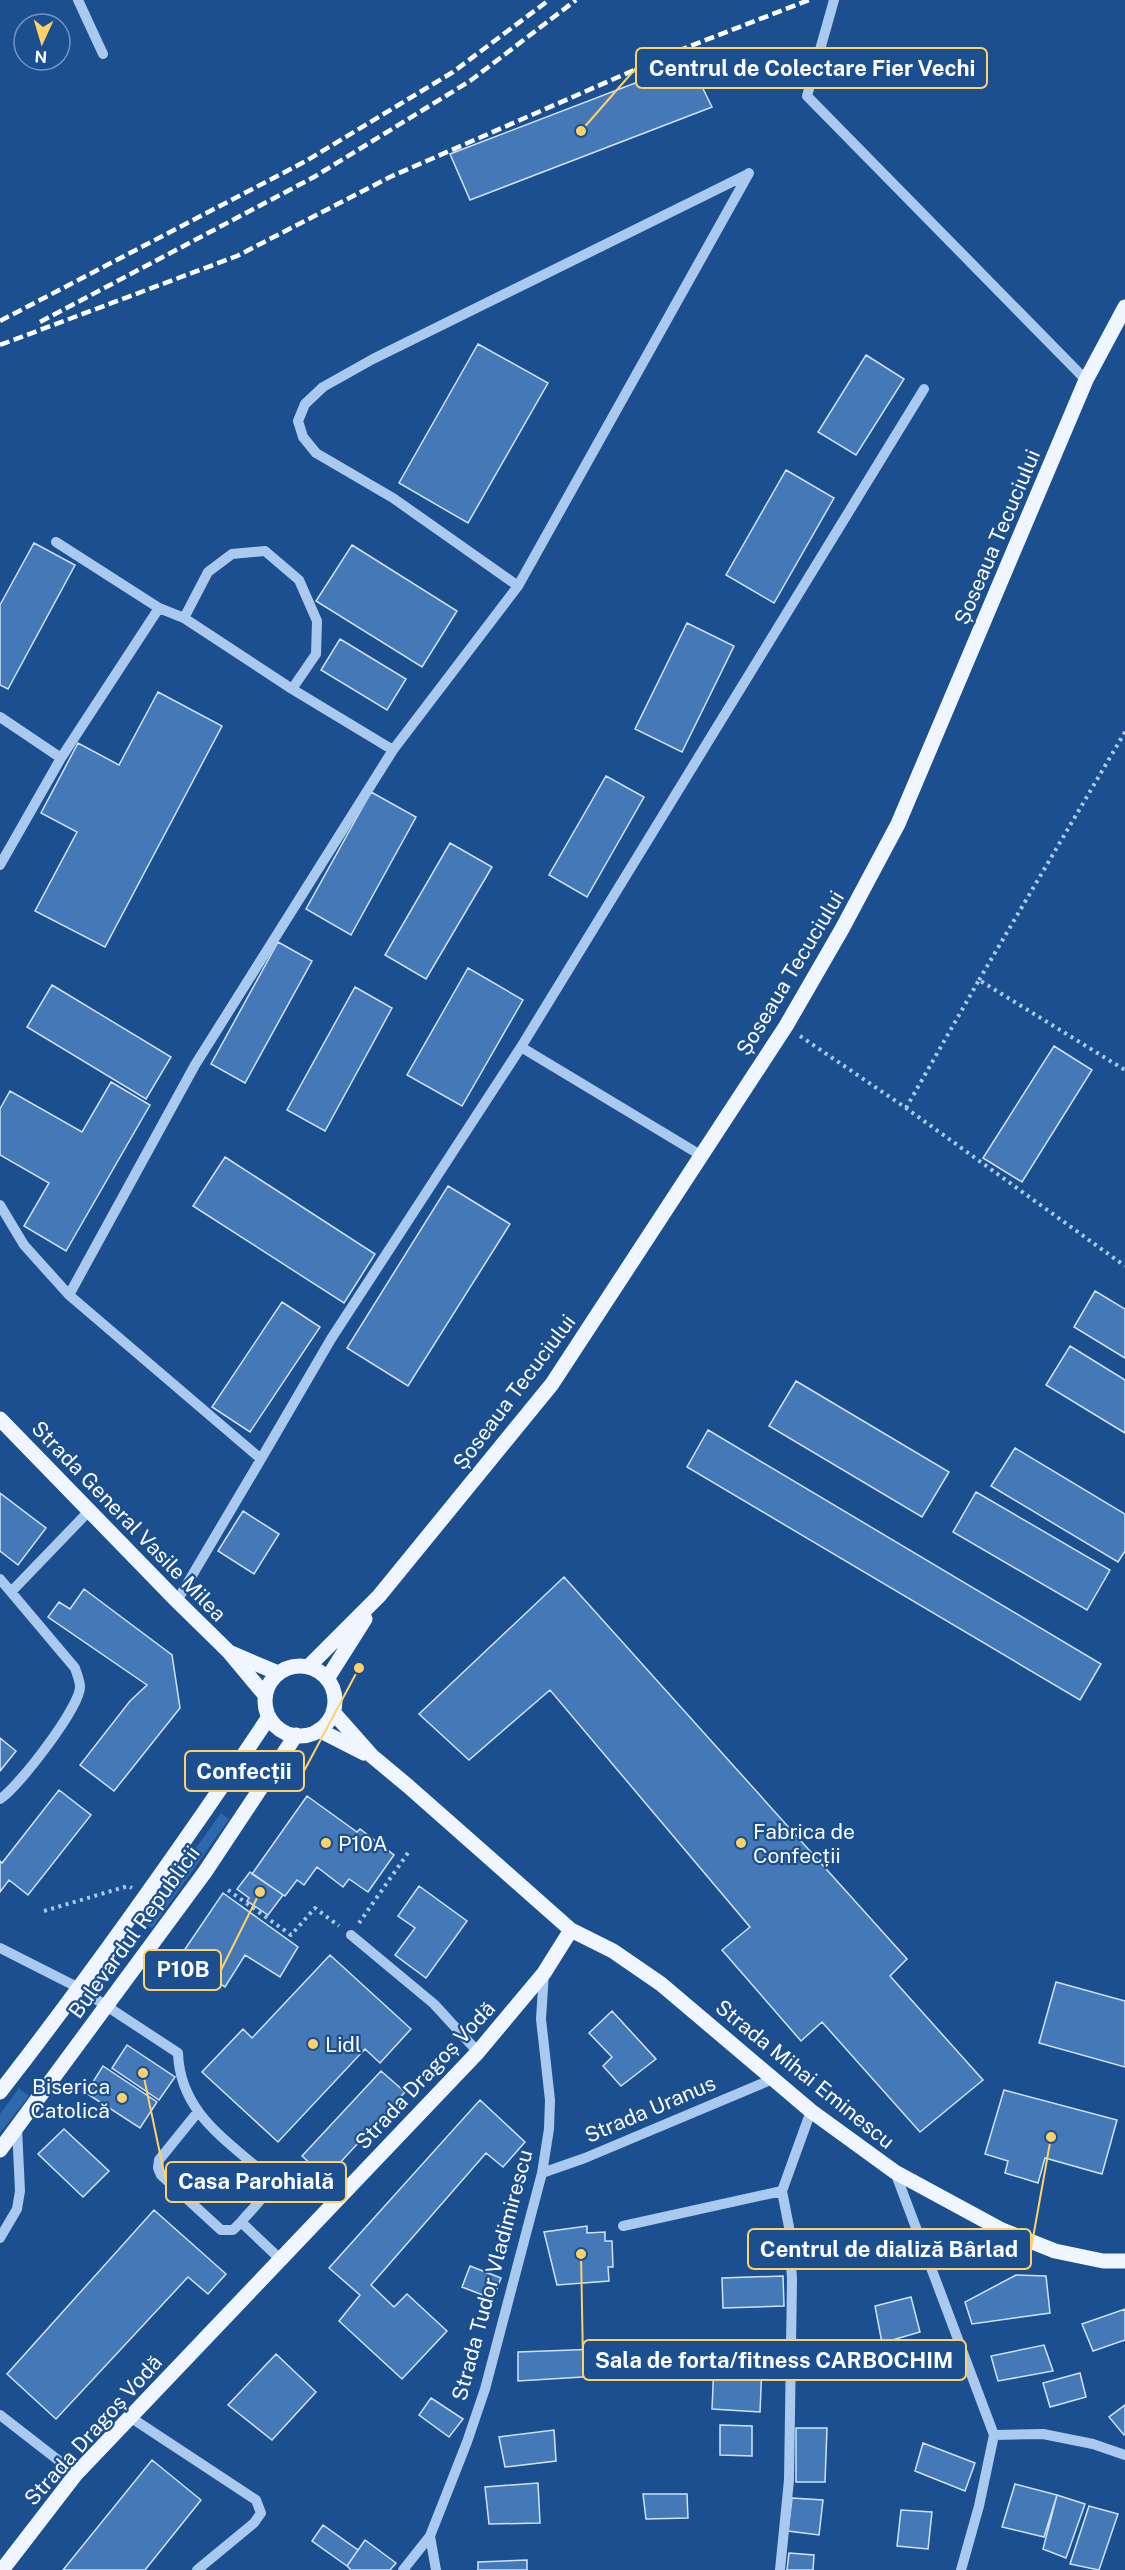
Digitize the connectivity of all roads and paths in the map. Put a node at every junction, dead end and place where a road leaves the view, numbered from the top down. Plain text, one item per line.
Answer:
1 (78, 0) edge
2 (834, 0) edge
3 (103, 54) dead end
4 (1125, 307) edge
5 (1086, 380) junction
6 (924, 389) dead end
7 (56, 542) dead end
8 (518, 586) junction
9 (159, 608) junction
10 (184, 618) junction
11 (292, 690) junction
12 (0, 717) edge
13 (1125, 732) edge
14 (393, 750) junction
15 (61, 758) junction
16 (0, 865) edge
17 (979, 980) junction
18 (786, 1026) junction
19 (521, 1047) junction
20 (1125, 1070) edge
21 (906, 1108) junction
22 (702, 1156) junction
23 (0, 1205) edge
24 (1125, 1266) edge
25 (69, 1295) junction
26 (0, 1419) edge
27 (261, 1459) junction
28 (89, 1511) junction
29 (0, 1579) edge
30 (11, 1592) junction
31 (379, 1596) junction
32 (177, 1601) junction
33 (229, 1652) junction
34 (308, 1667) junction
35 (278, 1673) junction
36 (327, 1679) junction
37 (265, 1695) junction
38 (333, 1712) junction
39 (269, 1717) junction
40 (319, 1730) junction
41 (296, 1736) junction
42 (372, 1756) junction
43 (0, 1799) edge
44 (410, 1850) dead end
45 (228, 1890) dead end
46 (147, 1894) junction
47 (44, 1911) dead end
48 (571, 1930) junction
49 (351, 1935) junction
50 (0, 1948) edge
51 (544, 1973) junction
52 (79, 1988) junction
53 (106, 2006) junction
54 (478, 2052) junction
55 (773, 2079) junction
56 (0, 2092) edge
57 (811, 2111) junction
58 (197, 2113) junction
59 (17, 2127) junction
60 (0, 2150) edge
61 (895, 2172) junction
62 (542, 2174) junction
63 (782, 2191) junction
64 (241, 2222) junction
65 (623, 2226) dead end
66 (0, 2238) edge
67 (279, 2258) junction
68 (1125, 2261) edge
69 (0, 2415) edge
70 (130, 2417) junction
71 (994, 2435) junction
72 (1125, 2455) edge
73 (76, 2474) junction
74 (430, 2536) junction
75 (2, 2570) edge
76 (197, 2570) edge
77 (403, 2570) edge
78 (436, 2570) edge
79 (780, 2570) edge
80 (961, 2570) edge

1 - 3 street
2 - 5 street
4 - 5 main road, Șoseaua Tecuciului
5 - 18 main road, Șoseaua Tecuciului
6 - 19 street
7 - 9 street
8 - 8 street
8 - 14 street
9 - 10 street
9 - 15 street
10 - 11 street
10 - 11 street
11 - 14 street
12 - 15 street
13 - 17 path
14 - 25 street
15 - 16 street
17 - 20 path
17 - 21 path
18 - 21 path
18 - 22 main road, Șoseaua Tecuciului
19 - 22 street
19 - 27 street
21 - 24 path
22 - 31 main road, Șoseaua Tecuciului
23 - 25 street
25 - 27 street
26 - 28 main road, Strada General Vasile Milea
27 - 32 street
28 - 30 street
28 - 32 main road, Strada General Vasile Milea
29 - 30 street
30 - 43 street
31 - 34 main road, Șoseaua Tecuciului
31 - 36 main road, Șoseaua Tecuciului
32 - 33 main road, Strada General Vasile Milea
33 - 35 main road, Strada General Vasile Milea
33 - 37 main road, Strada General Vasile Milea
34 - 35 main road
34 - 36 main road
35 - 37 main road
36 - 38 main road
37 - 39 main road
38 - 40 main road
38 - 42 main road
39 - 41 main road
39 - 46 main road, Bulevardul Republicii
40 - 41 main road
40 - 42 main road
41 - 53 main road, Bulevardul Republicii
42 - 48 main road
44 - 49 path
45 - 49 path
46 - 47 path
46 - 52 main road, Bulevardul Republicii
48 - 51 main road, Strada Dragoș Vodă
48 - 55 main road, Strada Mihai Eminescu
49 - 54 street
50 - 52 street
51 - 54 main road, Strada Dragoș Vodă
51 - 62 street, Strada Tudor Vladimirescu
52 - 53 street
52 - 56 main road, Bulevardul Republicii
53 - 58 street
53 - 59 main road, Bulevardul Republicii
54 - 67 main road, Strada Dragoș Vodă
55 - 57 main road, Strada Mihai Eminescu
55 - 62 street, Strada Uranus
57 - 61 main road, Strada Mihai Eminescu
57 - 63 street
58 - 64 street
58 - 64 street
59 - 60 main road, Bulevardul Republicii
59 - 66 street
61 - 68 main road, Strada Mihai Eminescu
61 - 71 street
62 - 74 street, Strada Tudor Vladimirescu
63 - 65 street
63 - 79 street
64 - 67 street
67 - 70 main road, Strada Dragoș Vodă
69 - 73 street
70 - 73 main road, Strada Dragoș Vodă
70 - 76 street
71 - 72 street
71 - 80 street
73 - 75 main road, Strada Dragoș Vodă
74 - 77 street, Strada Tudor Vladimirescu
74 - 78 street

